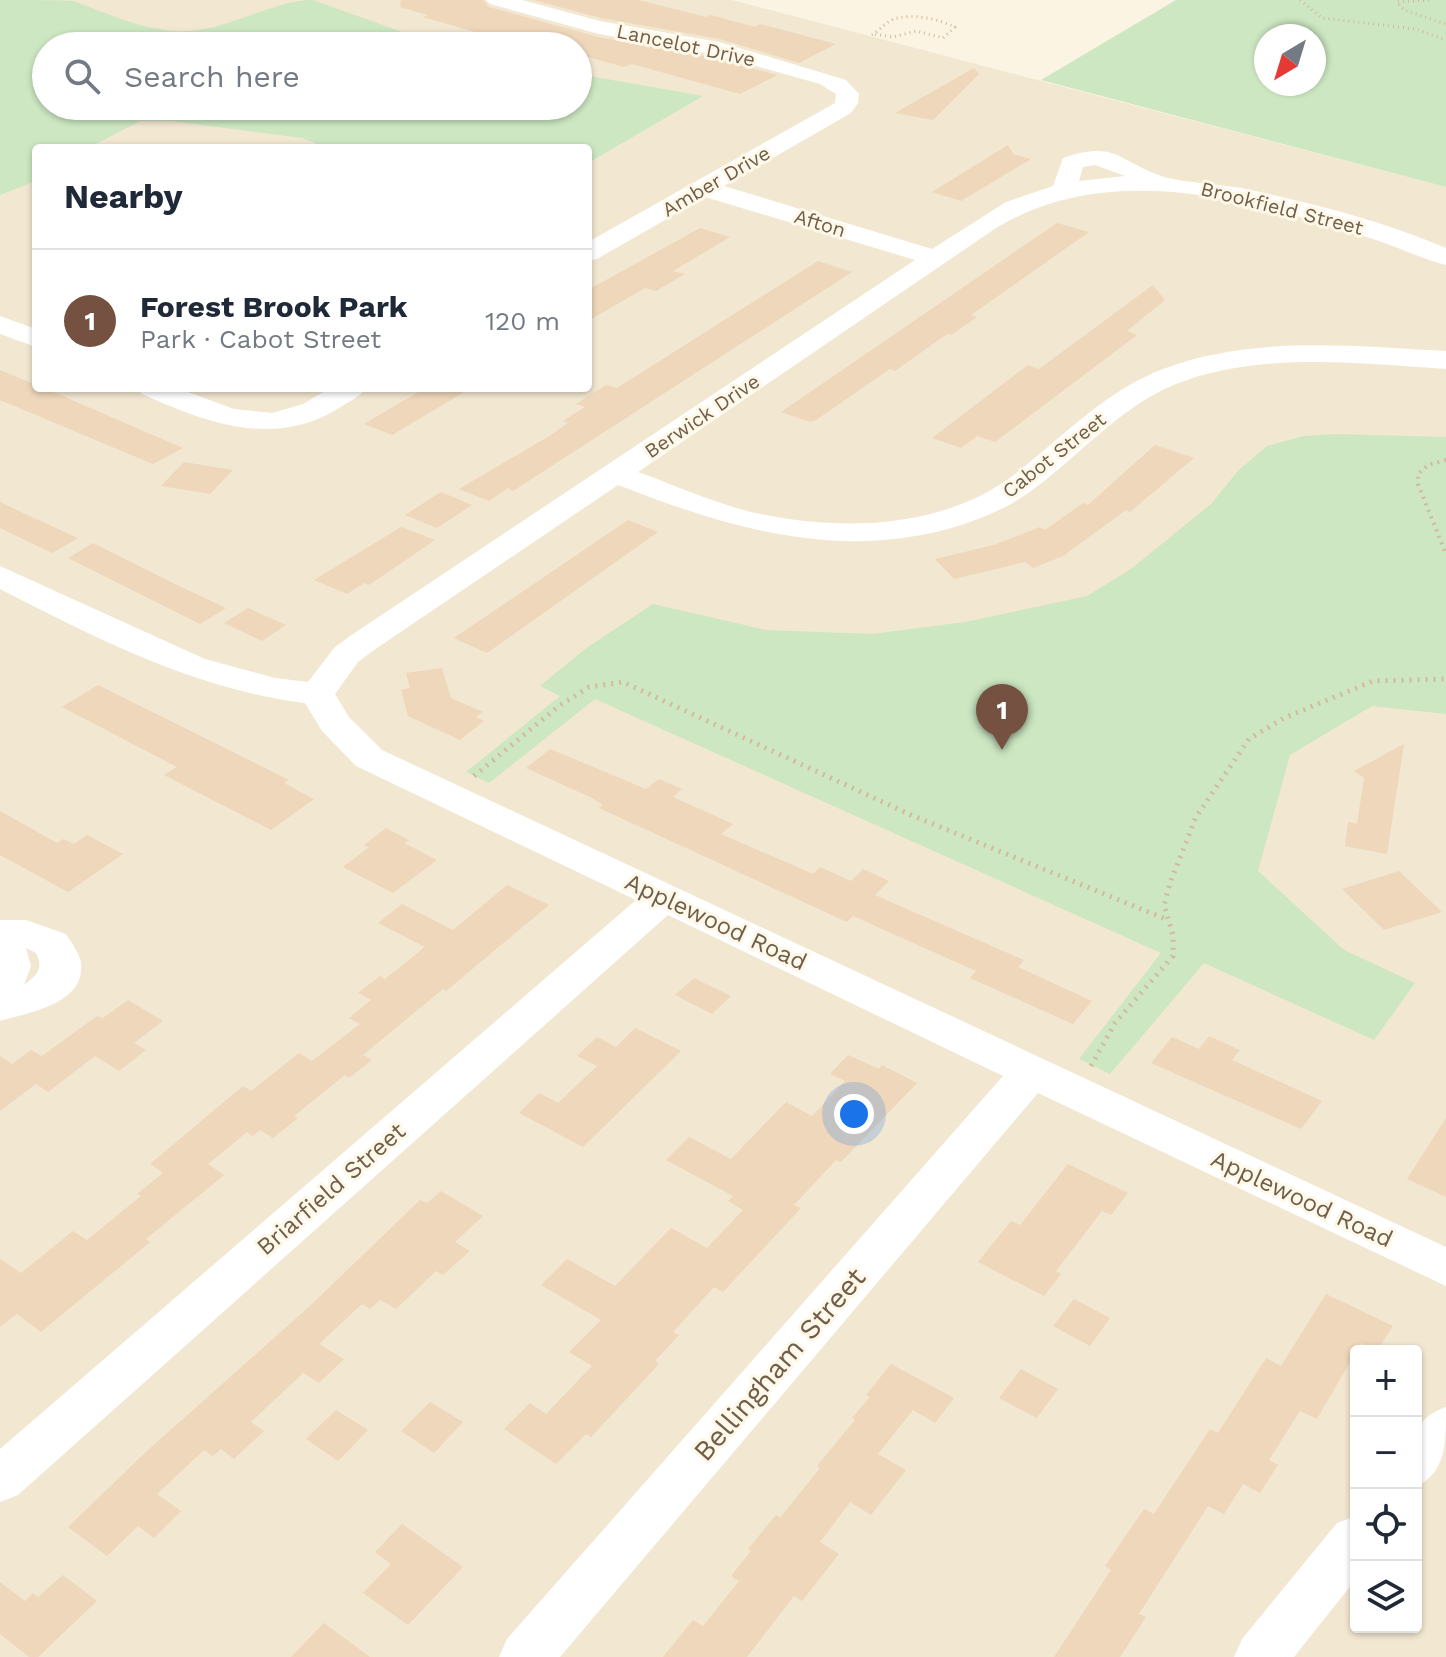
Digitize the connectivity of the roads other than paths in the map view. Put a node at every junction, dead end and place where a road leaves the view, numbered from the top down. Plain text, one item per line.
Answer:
1 (497, 0) edge
2 (857, 96) joint
3 (1113, 184) joint
4 (1157, 184) junction
5 (703, 188) junction
6 (1064, 191) junction
7 (592, 251) edge
8 (1446, 257) edge
9 (936, 258) junction
10 (0, 324) edge
11 (32, 337) edge
12 (1446, 360) edge
13 (162, 392) edge
14 (344, 392) edge
15 (616, 474) junction
16 (6, 585) edge
17 (317, 694) junction
18 (663, 898) junction
19 (0, 933) edge
20 (0, 941) edge
21 (0, 991) edge
22 (0, 1007) edge
23 (1033, 1071) junction
24 (1446, 1268) edge
25 (1446, 1428) edge
26 (1422, 1458) edge
27 (0, 1480) edge
28 (1350, 1546) edge
29 (526, 1657) edge
30 (1261, 1657) edge

1 - 2 street, Lancelot Drive
2 - 5 street, Amber Drive
3 - 4 street, Brookfield Street
3 - 6 street, Berwick Drive
4 - 6 street
4 - 8 street, Brookfield Street
5 - 7 street, Amber Drive
5 - 9 street, Afton
6 - 9 street, Berwick Drive
9 - 15 street, Berwick Drive
10 - 11 street
12 - 15 street, Cabot Street
13 - 14 street
15 - 17 street, Berwick Drive
16 - 17 street
17 - 18 street, Applewood Road
18 - 23 street, Applewood Road
18 - 27 street, Briarfield Street
19 - 22 street
20 - 21 street
23 - 24 street, Applewood Road
23 - 29 street, Bellingham Street
25 - 26 street
28 - 30 street

